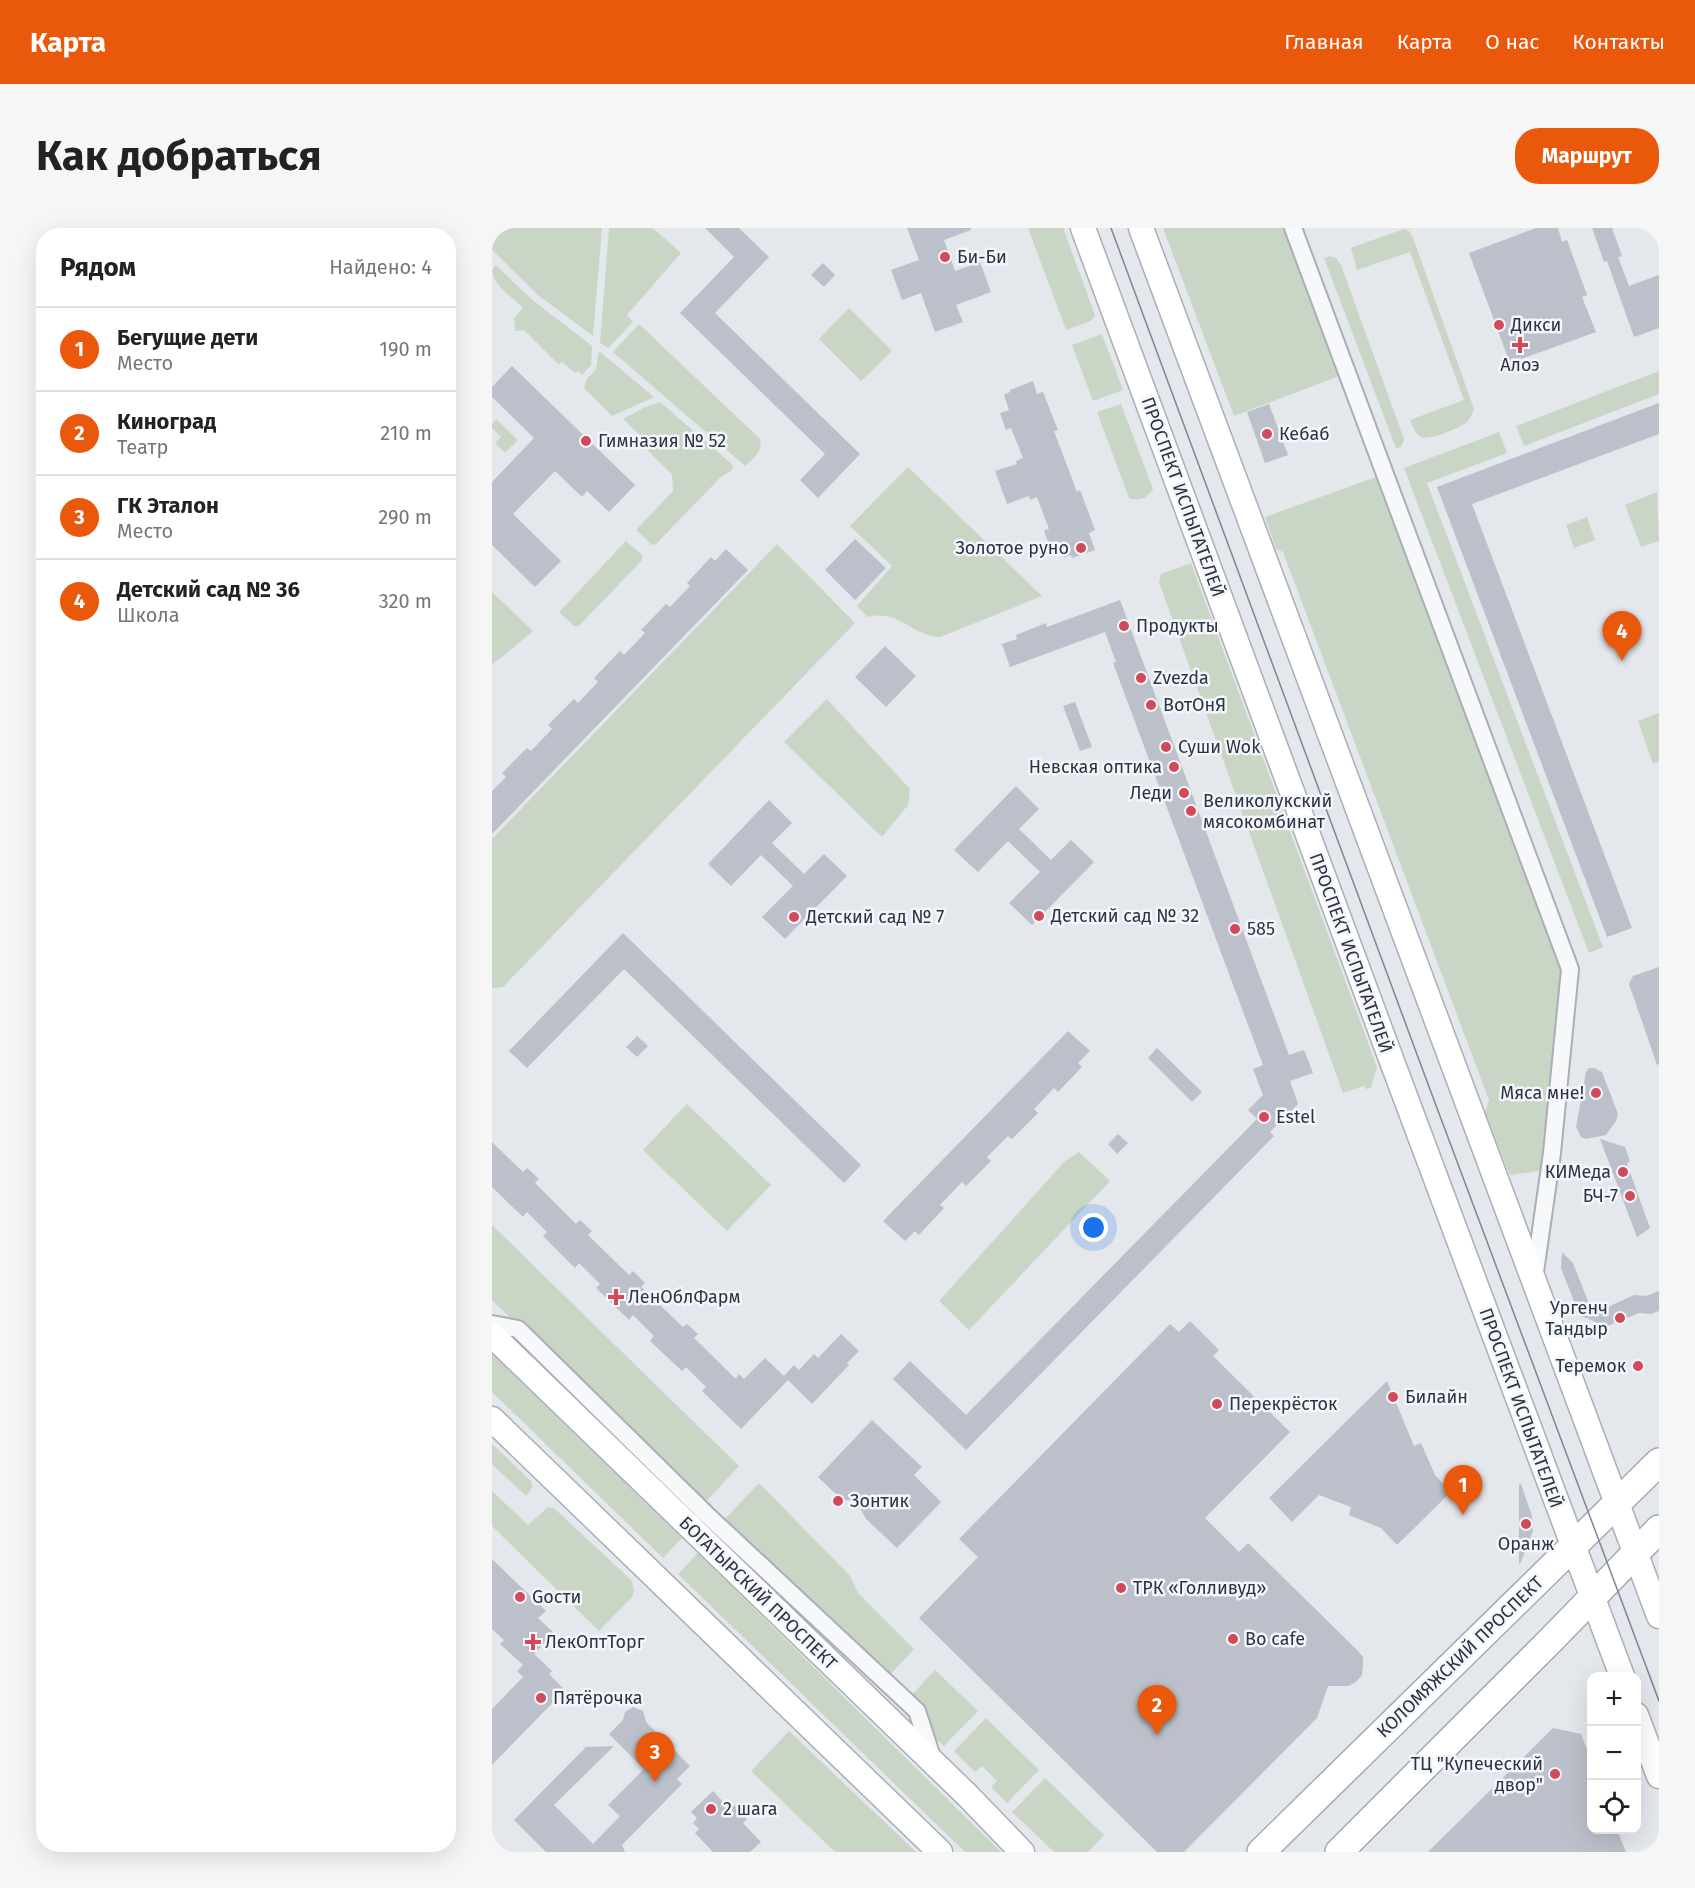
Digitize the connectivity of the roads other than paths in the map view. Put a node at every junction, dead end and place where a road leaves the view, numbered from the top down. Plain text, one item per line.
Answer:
1 (1083, 228) edge
2 (1141, 228) edge
3 (1293, 228) edge
4 (1534, 1281) junction
5 (492, 1324) edge
6 (492, 1335) edge
7 (492, 1419) edge
8 (1659, 1462) edge
9 (1617, 1503) junction
10 (1659, 1529) edge
11 (1573, 1547) junction
12 (1635, 1553) junction
13 (1592, 1598) junction
14 (1659, 1616) edge
15 (1620, 1672) edge
16 (1640, 1726) edge
17 (934, 1764) junction
18 (1659, 1776) edge
19 (940, 1852) edge
20 (1022, 1852) edge
21 (1261, 1852) edge
22 (1339, 1852) edge

1 - 11 main road, ПРОСПЕКТ ИСПЫТАТЕЛЕЙ
2 - 4 main road
3 - 4 street
4 - 9 main road
5 - 17 street
6 - 17 main road, БОГАТЫРСКИЙ ПРОСПЕКТ
7 - 19 main road
8 - 9 main road, КОЛОМЯЖСКИЙ ПРОСПЕКТ
9 - 11 main road, КОЛОМЯЖСКИЙ ПРОСПЕКТ
9 - 12 main road
10 - 12 main road
11 - 13 main road, ПРОСПЕКТ ИСПЫТАТЕЛЕЙ
11 - 21 main road, КОЛОМЯЖСКИЙ ПРОСПЕКТ
12 - 13 main road
12 - 14 main road
13 - 15 main road, ПРОСПЕКТ ИСПЫТАТЕЛЕЙ
13 - 22 main road
16 - 18 main road
17 - 20 main road, БОГАТЫРСКИЙ ПРОСПЕКТ

